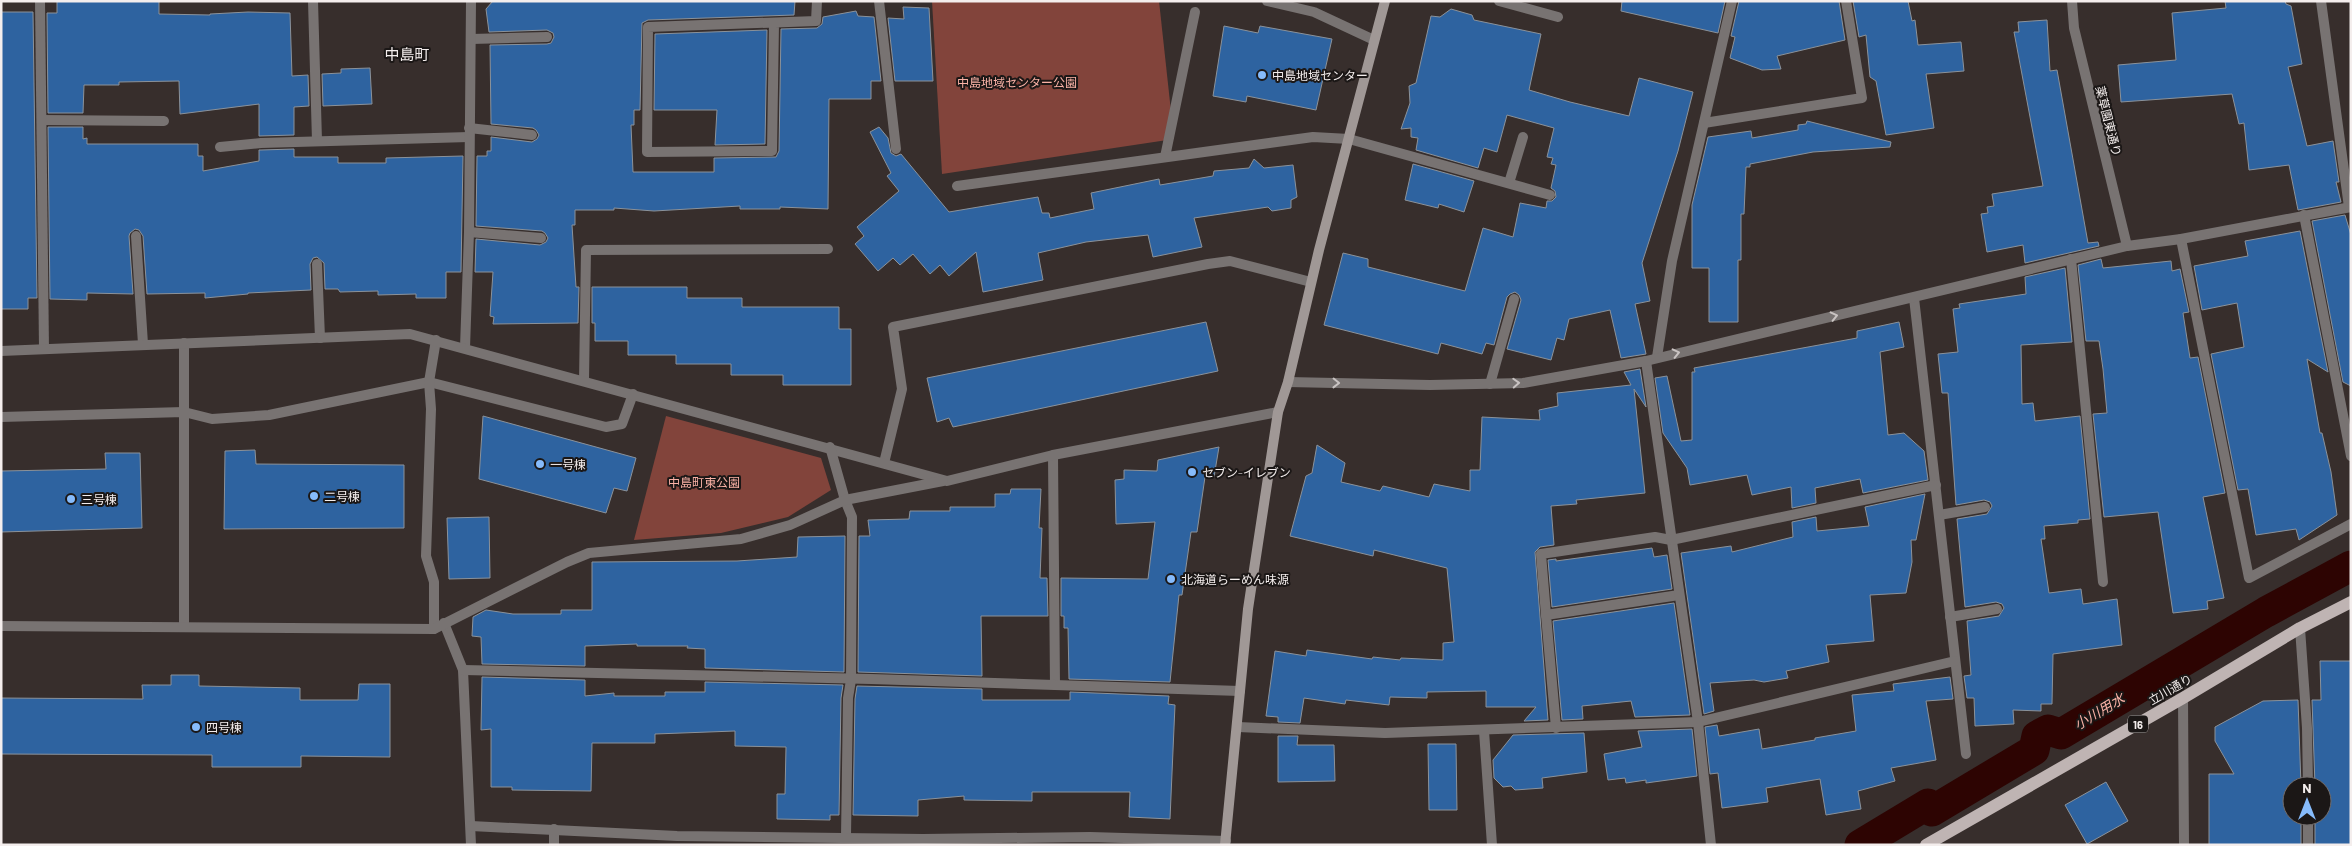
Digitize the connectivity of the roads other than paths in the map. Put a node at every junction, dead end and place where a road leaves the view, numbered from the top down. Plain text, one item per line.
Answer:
1 (40, 1) edge
2 (313, 1) edge
3 (471, 1) edge
4 (817, 1) edge
5 (880, 1) edge
6 (1267, 1) edge
7 (1385, 1) edge
8 (1499, 1) edge
9 (1732, 1) edge
10 (1846, 1) edge
11 (2072, 1) edge
12 (2321, 1) edge
13 (1195, 12) dead end
14 (1558, 17) dead end
15 (774, 24) junction
16 (547, 37) dead end
17 (471, 39) junction
18 (1374, 40) junction
19 (42, 120) junction
20 (164, 121) dead end
21 (1704, 123) junction
22 (469, 132) junction
23 (532, 135) dead end
24 (1523, 137) dead end
25 (1349, 139) junction
26 (317, 142) junction
27 (220, 147) dead end
28 (896, 149) dead end
29 (1165, 157) junction
30 (1509, 183) junction
31 (957, 186) dead end
32 (1550, 195) dead end
33 (2350, 207) edge
34 (2304, 215) junction
35 (469, 232) junction
36 (136, 236) dead end
37 (540, 238) dead end
38 (2181, 239) junction
39 (2127, 246) junction
40 (828, 249) dead end
41 (2071, 259) junction
42 (317, 264) dead end
43 (1311, 282) junction
44 (1914, 298) junction
45 (1514, 299) dead end
46 (320, 338) junction
47 (436, 340) junction
48 (184, 343) junction
49 (143, 344) junction
50 (465, 348) junction
51 (44, 349) junction
52 (1, 351) edge
53 (1657, 357) junction
54 (1646, 361) junction
55 (584, 381) junction
56 (429, 382) junction
57 (1288, 382) junction
58 (1490, 384) junction
59 (633, 394) junction
60 (184, 412) junction
61 (1278, 412) junction
62 (1, 417) edge
63 (830, 448) junction
64 (1053, 455) junction
65 (2351, 456) edge
66 (884, 463) junction
67 (947, 481) junction
68 (1936, 485) junction
69 (845, 500) junction
70 (1986, 507) dead end
71 (1939, 514) junction
72 (2351, 524) edge
73 (1671, 540) junction
74 (2103, 582) dead end
75 (1679, 595) junction
76 (2351, 602) edge
77 (1997, 609) dead end
78 (1546, 615) junction
79 (1950, 617) junction
80 (444, 623) junction
81 (1, 626) edge
82 (184, 627) junction
83 (2300, 628) junction
84 (434, 629) junction
85 (1955, 661) junction
86 (463, 670) junction
87 (851, 680) junction
88 (1055, 685) junction
89 (1240, 691) junction
90 (2183, 698) junction
91 (1698, 722) junction
92 (1238, 727) junction
93 (1556, 728) junction
94 (1484, 731) junction
95 (1966, 754) dead end
96 (2308, 776) edge
97 (471, 826) junction
98 (2308, 826) edge
99 (554, 829) junction
100 (846, 837) junction
101 (677, 840) edge
102 (1225, 843) edge
103 (471, 845) edge
104 (554, 845) edge
105 (1492, 845) edge
106 (1711, 845) edge
107 (1926, 845) edge
108 (2184, 845) edge
109 (2308, 845) edge

1 - 19 street
2 - 26 street
3 - 17 street
4 - 15 street
5 - 28 street
6 - 18 street
7 - 18 main road
8 - 14 street
9 - 21 street
10 - 21 street
11 - 39 street, 薬草園東通り
12 - 33 street
13 - 29 street
15 - 15 street
16 - 17 street
17 - 22 street
18 - 25 main road
19 - 20 street
19 - 51 street
21 - 53 street
22 - 23 street
22 - 26 street
22 - 35 street
24 - 30 street
25 - 29 street
25 - 30 street
25 - 43 main road
26 - 27 street
29 - 31 street
30 - 32 street
33 - 34 street
34 - 38 street
34 - 65 street
35 - 37 street
35 - 50 street
36 - 49 street
38 - 39 street
38 - 72 street
39 - 41 street
40 - 55 street
41 - 44 street
41 - 74 street
42 - 46 street
43 - 57 main road
43 - 66 street
53 -> 44 street
44 - 68 street
45 - 58 street
46 - 47 street
46 - 48 street
47 - 50 street
47 - 56 street
48 - 49 street
48 - 60 street
49 - 51 street
50 - 55 street
51 - 52 street
53 - 54 street
58 -> 54 street
54 - 73 street
55 - 59 street
56 - 59 street
56 - 60 street
56 - 84 street
57 -> 58 street
57 - 61 main road
59 - 63 street
60 - 62 street
60 - 82 street
61 - 64 street
61 - 89 main road
63 - 66 street
63 - 69 street
64 - 67 street
64 - 88 street
66 - 67 street
67 - 69 street
68 - 71 street
68 - 73 street
69 - 80 street
69 - 87 street
70 - 71 street
71 - 79 street
73 - 75 street
73 - 78 street
75 - 78 street
75 - 91 street
76 - 83 main road, 立川通り / 16
77 - 79 street
78 - 93 street
79 - 85 street
80 - 84 street
80 - 86 street
81 - 82 street
82 - 84 street
83 - 90 main road, 立川通り / 16
83 - 96 street
85 - 91 street
85 - 95 street
86 - 87 street
86 - 97 street
87 - 88 street
87 - 100 street
88 - 89 street
89 - 92 main road
90 - 107 main road, 立川通り / 16
90 - 108 street
91 - 93 street
91 - 106 street
92 - 94 street
92 - 102 main road
93 - 94 street
94 - 105 street
97 - 99 street
97 - 103 street
98 - 109 street
99 - 101 street
99 - 104 street
100 - 101 street
100 - 102 street

